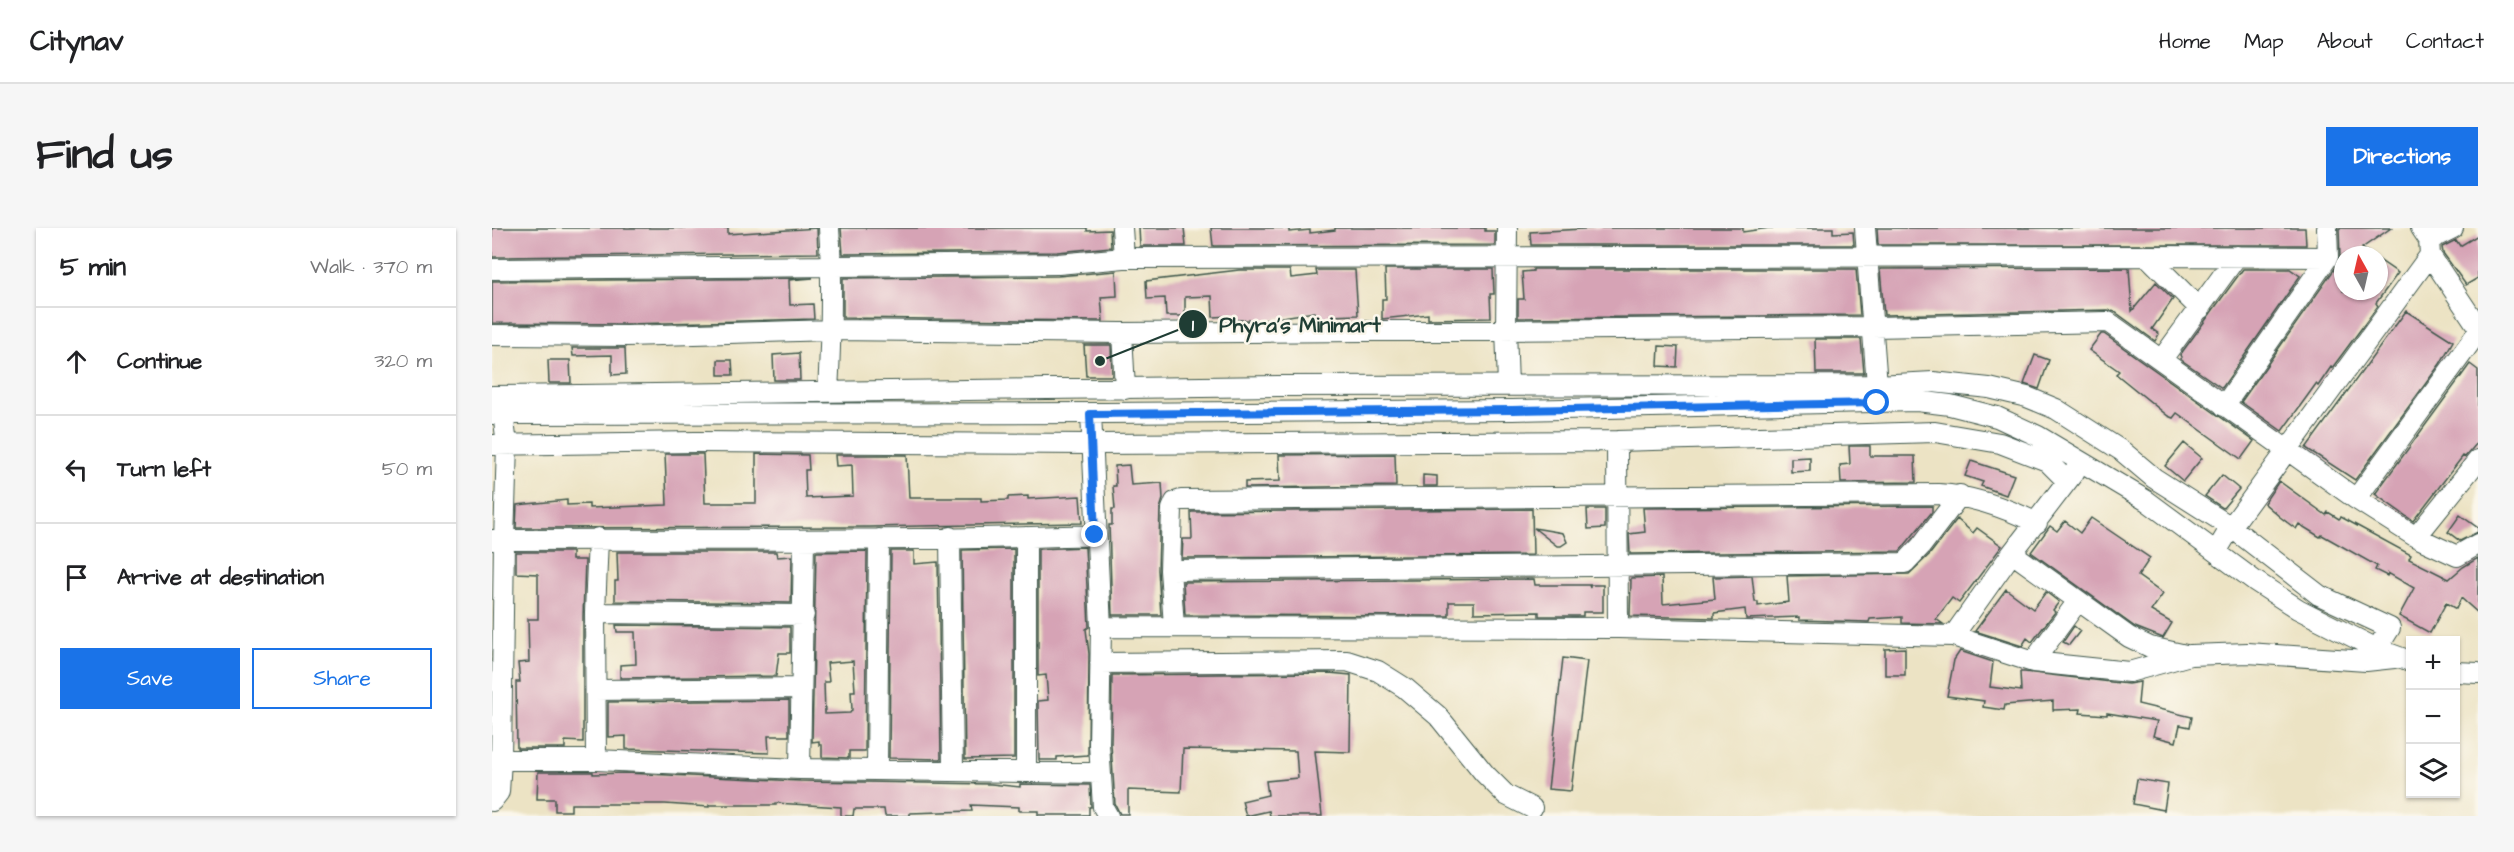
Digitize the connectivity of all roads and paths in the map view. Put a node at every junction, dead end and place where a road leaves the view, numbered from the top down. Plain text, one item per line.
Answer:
1 (829, 228) edge
2 (1122, 228) edge
3 (1507, 228) edge
4 (1865, 228) edge
5 (2327, 228) edge
6 (2453, 228) edge
7 (2427, 241) edge
8 (1866, 256) junction
9 (2148, 256) junction
10 (2237, 256) junction
11 (2328, 257) junction
12 (1124, 258) junction
13 (1508, 259) junction
14 (832, 266) junction
15 (492, 268) edge
16 (2200, 309) junction
17 (1874, 327) junction
18 (2478, 327) edge
19 (1506, 329) junction
20 (832, 330) junction
21 (2478, 332) edge
22 (1122, 333) junction
23 (492, 335) edge
24 (2162, 359) junction
25 (1509, 385) junction
26 (1877, 385) junction
27 (1125, 389) junction
28 (828, 392) junction
29 (492, 396) edge
30 (2224, 406) junction
31 (498, 413) edge
32 (1090, 414) junction
33 (1617, 441) junction
34 (1092, 444) junction
35 (500, 445) edge
36 (2288, 451) junction
37 (2478, 460) edge
38 (2082, 462) junction
39 (2067, 481) junction
40 (1960, 495) junction
41 (1618, 496) junction
42 (2356, 500) junction
43 (2037, 523) junction
44 (2231, 527) junction
45 (1095, 535) junction
46 (950, 537) junction
47 (1026, 537) junction
48 (2416, 537) junction
49 (598, 538) junction
50 (879, 538) junction
51 (498, 540) edge
52 (804, 541) junction
53 (2478, 544) edge
54 (2216, 552) junction
55 (2012, 553) junction
56 (1618, 564) junction
57 (1170, 570) junction
58 (2078, 601) junction
59 (595, 613) junction
60 (804, 615) junction
61 (1174, 626) junction
62 (1101, 627) junction
63 (1618, 628) junction
64 (1953, 636) junction
65 (2377, 649) junction
66 (2190, 655) junction
67 (2405, 659) edge
68 (2033, 662) junction
69 (1100, 663) junction
70 (2460, 672) edge
71 (2478, 673) edge
72 (801, 688) junction
73 (596, 690) junction
74 (497, 760) edge
75 (596, 760) junction
76 (800, 769) junction
77 (877, 770) junction
78 (952, 770) junction
79 (1026, 772) junction
80 (1100, 773) junction
81 (492, 801) edge
82 (1532, 808) dead end
83 (1108, 816) edge

1 - 14 street
2 - 12 street
3 - 13 street
4 - 8 street
5 - 11 street
6 - 7 street
7 - 18 street
7 - 36 street
8 - 9 street
8 - 13 street
8 - 17 street
9 - 10 street
9 - 16 street
10 - 11 street
10 - 16 street
11 - 30 street
12 - 13 street
12 - 14 street
13 - 19 street
14 - 15 street
14 - 20 street
16 - 24 street
17 - 19 street
17 - 24 street
17 - 26 street
19 - 22 street
19 - 25 street
20 - 22 street
20 - 23 street
20 - 28 street
21 - 42 street
22 - 27 street
24 - 30 street
25 - 26 street
25 - 27 street
26 - 44 street
27 - 28 street
28 - 29 street
30 - 36 street
31 - 32 street
31 - 35 street
32 - 34 street
32 - 38 street
33 - 34 street
33 - 39 street
33 - 41 street
34 - 35 street
34 - 45 street
35 - 51 street
36 - 42 street
36 - 44 street
37 - 48 street
38 - 39 street
38 - 54 street
39 - 43 street
40 - 41 street
40 - 43 street
40 - 56 street
41 - 56 street
41 - 57 street
42 - 48 street
43 - 55 street
44 - 54 street
44 - 65 street
45 - 47 street
45 - 62 street
46 - 47 street
46 - 50 street
46 - 78 street
47 - 79 street
48 - 53 street
49 - 51 street
49 - 52 street
49 - 59 street
50 - 52 street
50 - 77 street
51 - 74 street
52 - 60 street
54 - 65 street
55 - 58 street
55 - 64 street
56 - 57 street
56 - 63 street
57 - 61 street
58 - 66 street
58 - 68 street
59 - 60 street
59 - 73 street
60 - 72 street
61 - 62 street
61 - 63 street
62 - 69 street
63 - 64 street
64 - 68 street
65 - 67 street
66 - 67 street
66 - 68 street
69 - 80 street
69 - 82 street
70 - 71 street
72 - 73 street
72 - 76 street
73 - 75 street
74 - 75 street
74 - 81 street
75 - 76 street
76 - 77 street
77 - 78 street
78 - 79 street
79 - 80 street
80 - 83 street

